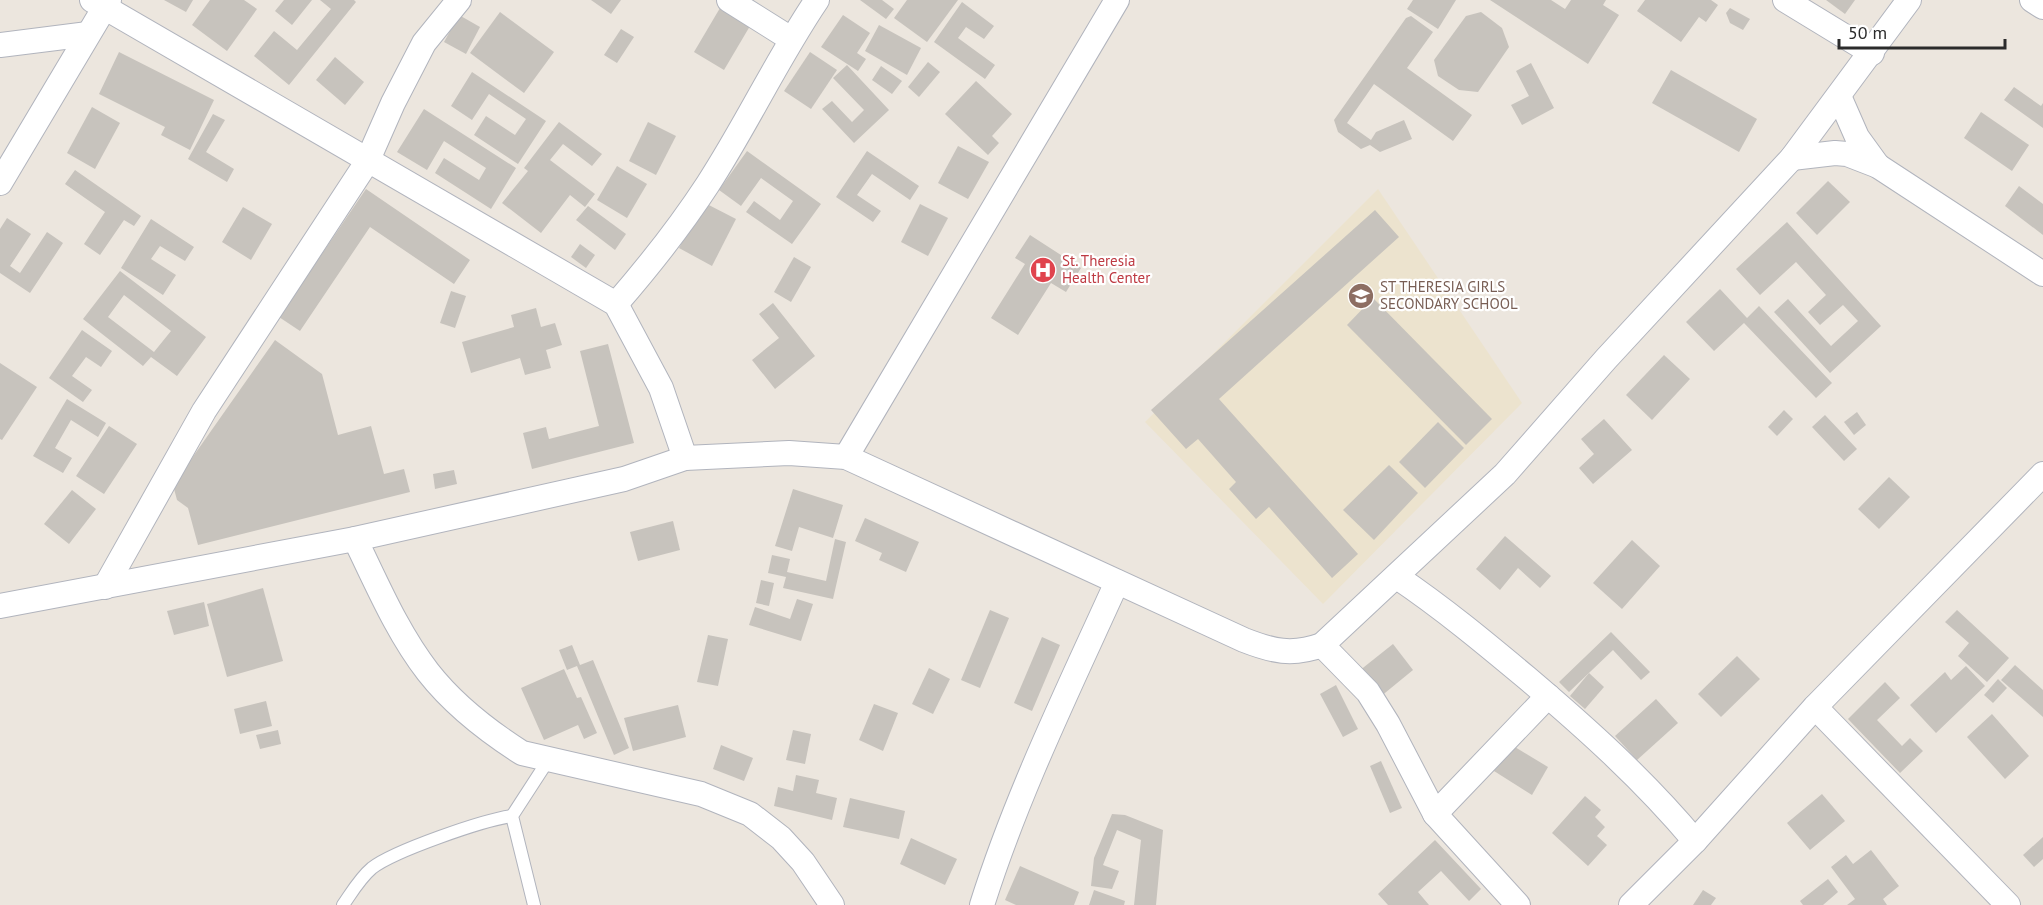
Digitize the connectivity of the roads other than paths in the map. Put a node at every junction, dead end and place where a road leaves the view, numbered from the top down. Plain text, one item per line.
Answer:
1 (459, 0) edge
2 (729, 0) edge
3 (817, 0) edge
4 (1099, 0) edge
5 (1117, 0) edge
6 (1785, 0) edge
7 (1909, 0) edge
8 (2032, 0) edge
9 (102, 2) edge
10 (2043, 7) edge
11 (1102, 24) junction
12 (88, 34) junction
13 (791, 39) junction
14 (0, 45) edge
15 (1872, 53) junction
16 (1839, 96) junction
17 (1792, 158) junction
18 (367, 162) junction
19 (1878, 166) junction
20 (0, 183) edge
21 (2043, 274) edge
22 (616, 304) junction
23 (846, 457) junction
24 (685, 458) junction
25 (2043, 474) edge
26 (355, 539) junction
27 (1397, 577) junction
28 (1117, 582) junction
29 (105, 587) junction
30 (0, 606) edge
31 (1322, 645) junction
32 (1548, 696) junction
33 (1815, 707) junction
34 (549, 759) junction
35 (1435, 814) junction
36 (512, 816) junction
37 (1695, 841) junction
38 (343, 905) edge
39 (534, 905) edge
40 (832, 905) edge
41 (982, 905) edge
42 (1518, 905) edge
43 (1631, 905) edge
44 (2008, 905) edge

1 - 18 street
2 - 13 street
3 - 13 street
4 - 11 street
5 - 11 street
6 - 15 street
7 - 15 street
8 - 10 street
9 - 12 street
9 - 18 street
11 - 23 street
12 - 14 street
12 - 20 street
13 - 22 street
15 - 16 street
16 - 17 street
16 - 19 street
17 - 19 street
17 - 27 street
18 - 22 street
18 - 29 street
19 - 21 street
22 - 24 street
23 - 24 street
23 - 28 street
24 - 26 street
25 - 33 street
26 - 29 street
26 - 34 street
27 - 31 street
27 - 32 street
28 - 31 street
28 - 41 street
29 - 30 street
31 - 35 street
32 - 35 street
32 - 37 street
33 - 37 street
33 - 44 street
34 - 36 lane
34 - 40 street
35 - 42 street
36 - 38 lane
36 - 39 lane
37 - 43 street

